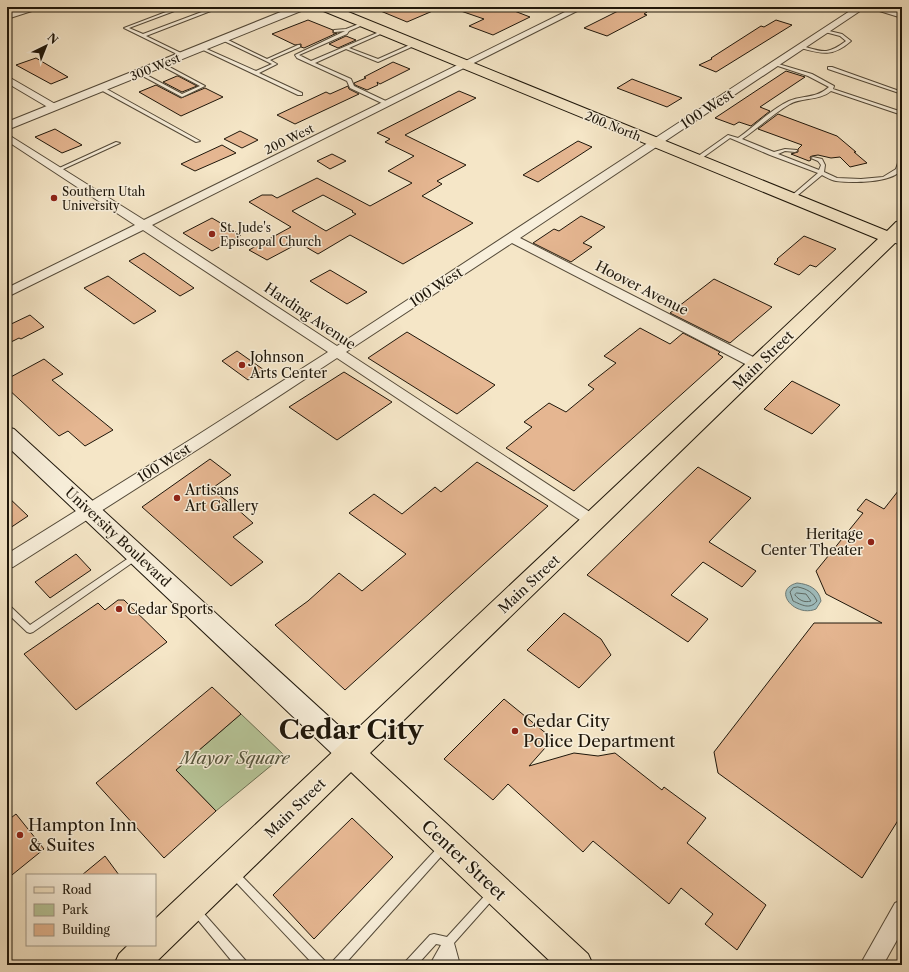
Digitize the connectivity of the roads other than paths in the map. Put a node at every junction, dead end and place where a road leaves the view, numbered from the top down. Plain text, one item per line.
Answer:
1 (34, 7) edge
2 (183, 7) edge
3 (219, 7) edge
4 (302, 7) edge
5 (325, 7) edge
6 (581, 7) edge
7 (862, 7) edge
8 (876, 7) edge
9 (902, 15) edge
10 (7, 16) edge
11 (364, 23) junction
12 (347, 30) junction
13 (335, 31) dead end
14 (384, 31) junction
15 (826, 31) junction
16 (142, 36) junction
17 (223, 39) junction
18 (415, 44) junction
19 (299, 46) dead end
20 (802, 47) junction
21 (201, 48) junction
22 (346, 48) junction
23 (182, 55) junction
24 (269, 59) junction
25 (312, 63) junction
26 (161, 64) junction
27 (776, 64) junction
28 (466, 65) junction
29 (830, 68) dead end
30 (139, 73) junction
31 (256, 73) junction
32 (7, 79) edge
33 (101, 88) junction
34 (830, 89) junction
35 (902, 93) edge
36 (300, 94) dead end
37 (388, 104) junction
38 (54, 107) junction
39 (902, 114) edge
40 (7, 126) edge
41 (7, 138) edge
42 (738, 140) junction
43 (198, 141) dead end
44 (118, 143) dead end
45 (655, 143) junction
46 (795, 151) dead end
47 (772, 154) junction
48 (902, 157) edge
49 (813, 158) dead end
50 (696, 160) junction
51 (57, 170) junction
52 (821, 173) junction
53 (792, 198) junction
54 (143, 226) junction
55 (898, 235) edge
56 (512, 238) junction
57 (7, 293) edge
58 (336, 352) junction
59 (758, 365) junction
60 (7, 434) edge
61 (89, 510) junction
62 (594, 522) junction
63 (137, 555) junction
64 (7, 562) edge
65 (7, 608) edge
66 (351, 754) junction
67 (447, 844) junction
68 (230, 870) junction
69 (496, 889) junction
70 (192, 906) junction
71 (902, 910) edge
72 (156, 940) edge
73 (449, 942) junction
74 (150, 946) edge
75 (437, 960) dead end
76 (130, 965) edge
77 (242, 965) edge
78 (321, 965) edge
79 (337, 965) edge
80 (410, 965) edge
81 (448, 965) edge
82 (454, 965) edge
83 (577, 965) edge
84 (870, 965) edge

1 - 10 street
2 - 16 lane
3 - 16 lane
4 - 17 street, 300 West
5 - 11 main road, 200 North
6 - 28 street, 200 West
7 - 15 street, 100 West
8 - 9 street
11 - 12 lane
11 - 14 main road, 200 North
12 - 13 lane
12 - 25 lane
14 - 18 main road, 200 North
14 - 22 lane
15 - 20 street, 100 West
15 - 20 lane
16 - 23 lane
17 - 21 street, 300 West
17 - 24 lane
18 - 22 lane
18 - 28 main road, 200 North
19 - 24 lane
20 - 27 street, 100 West
21 - 23 street, 300 West
21 - 31 lane
22 - 25 lane
23 - 26 street, 300 West
24 - 31 lane
25 - 37 lane
26 - 30 street, 300 West
26 - 30 lane
27 - 34 lane
27 - 45 street, 100 West
28 - 37 street, 200 West
28 - 45 main road, 200 North
29 - 35 lane
30 - 33 street, 300 West
31 - 36 lane
32 - 38 street
33 - 38 street, 300 West
33 - 43 lane
34 - 39 lane
34 - 42 lane
37 - 54 street, 200 West
38 - 40 street, 300 West
41 - 51 street, Harding Avenue
42 - 47 lane
42 - 50 lane
44 - 51 lane
45 - 50 main road, 200 North
45 - 56 street, 100 West
46 - 47 lane
47 - 52 lane
48 - 52 lane
49 - 52 lane
50 - 53 main road, 200 North
51 - 54 street, Harding Avenue
52 - 53 lane
53 - 55 main road, 200 North
54 - 57 street, 200 West
54 - 58 street, Harding Avenue
55 - 59 main road, Main Street
56 - 58 street, 100 West
56 - 59 street, Hoover Avenue
58 - 61 street, 100 West
58 - 62 street, Harding Avenue
59 - 62 main road, Main Street
60 - 61 main road, University Boulevard
61 - 63 main road, University Boulevard
61 - 64 street, 100 West
62 - 66 main road, Main Street
63 - 65 lane
63 - 66 main road, University Boulevard
66 - 67 main road, Center Street
66 - 68 main road, Main Street
67 - 69 main road, Center Street
67 - 79 lane
68 - 70 main road, Main Street
68 - 78 lane
69 - 73 lane
69 - 83 main road, Center Street
70 - 72 main road, Main Street
70 - 77 lane
71 - 84 street
73 - 75 lane
73 - 80 lane
73 - 81 lane
73 - 82 lane
74 - 76 main road

